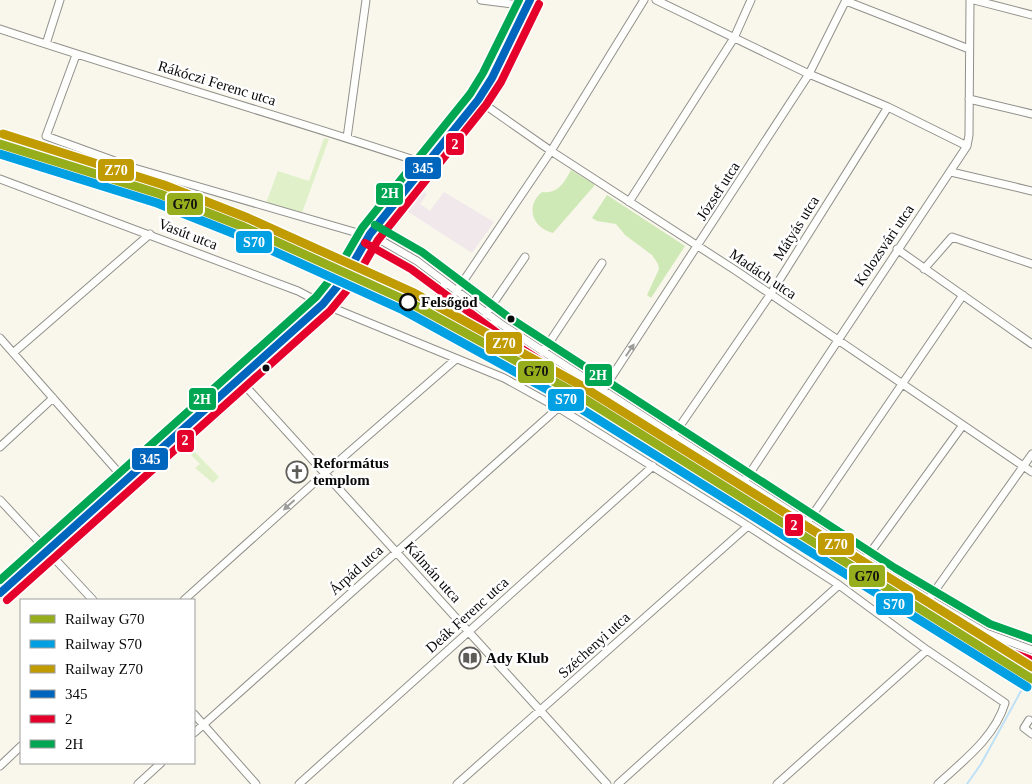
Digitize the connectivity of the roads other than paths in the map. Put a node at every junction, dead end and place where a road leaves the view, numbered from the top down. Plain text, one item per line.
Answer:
1 (60, 0) edge
2 (366, 0) edge
3 (481, 0) edge
4 (644, 0) edge
5 (656, 0) edge
6 (752, 0) edge
7 (846, 0) edge
8 (970, 0) edge
9 (974, 0) edge
10 (529, 3) edge
11 (1032, 15) edge
12 (0, 29) edge
13 (734, 38) junction
14 (46, 44) junction
15 (969, 49) junction
16 (76, 55) junction
17 (809, 74) junction
18 (969, 99) junction
19 (478, 100) junction
20 (888, 107) junction
21 (1032, 114) edge
22 (347, 138) junction
23 (966, 146) junction
24 (551, 151) junction
25 (426, 164) junction
26 (951, 172) junction
27 (0, 179) edge
28 (1032, 191) edge
29 (629, 202) junction
30 (150, 234) junction
31 (369, 235) junction
32 (698, 247) junction
33 (897, 249) junction
34 (525, 257) dead end
35 (602, 263) dead end
36 (1032, 264) edge
37 (924, 269) junction
38 (445, 283) junction
39 (456, 292) junction
40 (770, 295) junction
41 (963, 295) junction
42 (323, 304) junction
43 (486, 314) junction
44 (497, 322) junction
45 (0, 338) edge
46 (837, 340) junction
47 (1032, 344) edge
48 (543, 352) junction
49 (13, 353) junction
50 (456, 359) junction
51 (239, 379) junction
52 (902, 383) junction
53 (603, 390) junction
54 (53, 398) junction
55 (558, 408) junction
56 (963, 424) junction
57 (673, 436) junction
58 (0, 447) edge
59 (1032, 454) edge
60 (654, 466) junction
61 (1024, 466) junction
62 (1032, 472) edge
63 (325, 473) junction
64 (126, 480) junction
65 (744, 482) junction
66 (0, 500) edge
67 (807, 523) junction
68 (748, 526) junction
69 (48, 550) junction
70 (397, 552) junction
71 (865, 560) junction
72 (839, 585) junction
73 (0, 593) edge
74 (92, 599) edge
75 (185, 599) edge
76 (929, 599) junction
77 (470, 632) junction
78 (927, 650) junction
79 (1032, 650) edge
80 (540, 712) junction
81 (195, 715) edge
82 (1028, 720) dead end
83 (203, 724) junction
84 (195, 732) edge
85 (1032, 734) edge
86 (20, 747) edge
87 (160, 764) edge
88 (0, 766) edge
89 (138, 784) edge
90 (256, 784) edge
91 (299, 784) edge
92 (457, 784) edge
93 (607, 784) edge
94 (618, 784) edge
95 (777, 784) edge
96 (938, 784) edge

1 - 14 street
2 - 22 street
3 - 10 street
4 - 24 street
5 - 13 street
6 - 13 street
7 - 15 street
7 - 17 street, József utca
8 - 15 street, Kolozsvári utca
9 - 11 street
10 - 19 street
12 - 14 street, Rákóczi Ferenc utca
13 - 17 street
13 - 29 street
14 - 16 street, Rákóczi Ferenc utca
15 - 18 street, Kolozsvári utca
16 - 22 street, Rákóczi Ferenc utca
16 - 31 street
17 - 20 street
17 - 32 street, József utca
18 - 21 street
18 - 23 street, Kolozsvári utca
19 - 24 street, Madách utca
19 - 25 street
20 - 23 street
20 - 40 street, Mátyás utca
22 - 25 street, Rákóczi Ferenc utca
23 - 26 street, Kolozsvári utca
24 - 29 street, Madách utca
24 - 39 street
25 - 31 street
26 - 28 street
26 - 33 street, Kolozsvári utca
27 - 30 street, Vasút utca
29 - 32 street, Madách utca
30 - 42 street, Vasút utca
30 - 49 street
31 - 38 street
31 - 42 street
32 - 40 street, Madách utca
53 -> 32 street, József utca
33 - 37 street
33 - 46 street, Kolozsvári utca
34 - 43 street
35 - 48 street
36 - 37 street
37 - 41 street
38 - 39 street
38 - 44 street
39 - 43 street
40 - 46 street, Madách utca
40 - 57 street, Mátyás utca
41 - 47 street
41 - 52 street
42 - 50 street, Vasút utca
42 - 51 street
43 - 44 street
44 - 48 street
45 - 49 street
46 - 52 street, Madách utca
46 - 65 street, Kolozsvári utca
48 - 53 street
49 - 54 street
50 - 55 street, Vasút utca
50 - 63 street
51 - 63 street, Kálmán utca
51 - 64 street
52 - 56 street, Madách utca
52 - 67 street
53 - 57 street
54 - 58 street
54 - 64 street
55 - 60 street, Vasút utca
55 - 70 street, Árpád utca
56 - 61 street, Madách utca
56 - 71 street
57 - 65 street
59 - 61 street
60 - 68 street, Vasút utca
60 - 77 street, Deák Ferenc utca
61 - 62 street, Madách utca
61 - 76 street
63 - 70 street, Kálmán utca
63 -> 75 street
64 - 69 street
65 - 67 street
66 - 69 street
67 - 71 street
68 - 72 street, Vasút utca
68 - 80 street, Széchenyi utca
69 - 73 street
69 - 74 street
70 - 77 street, Kálmán utca
70 - 83 street, Árpád utca
71 - 76 street
72 - 78 street, Vasút utca
72 - 94 street
76 - 79 street
77 - 80 street, Kálmán utca
77 - 91 street, Deák Ferenc utca
78 - 95 street
78 - 96 street, Vasút utca
80 - 92 street, Széchenyi utca
80 - 93 street, Kálmán utca
81 - 83 street
82 - 85 street
83 - 84 street, Árpád utca
83 - 90 street
86 - 88 street
87 - 89 street

